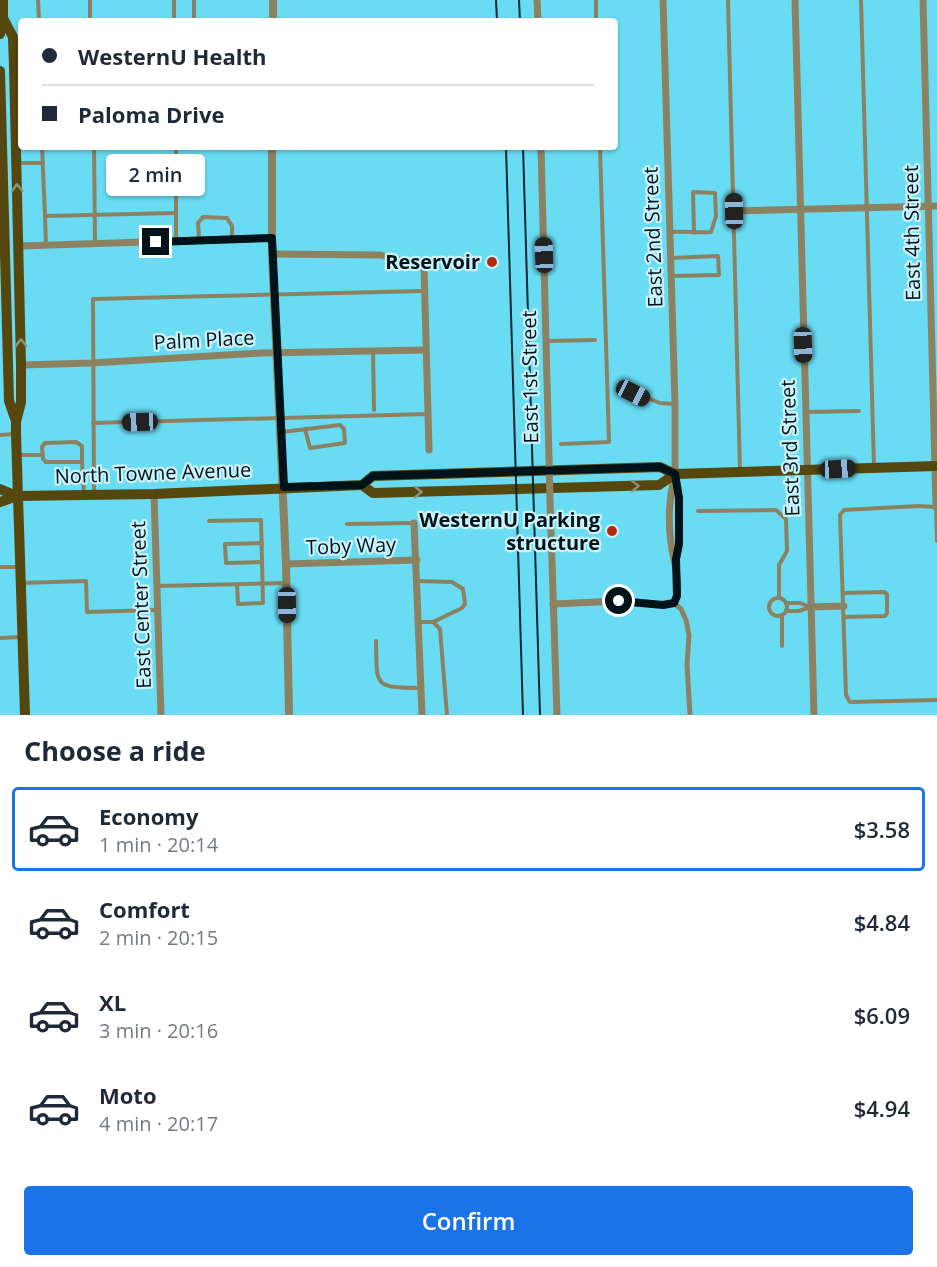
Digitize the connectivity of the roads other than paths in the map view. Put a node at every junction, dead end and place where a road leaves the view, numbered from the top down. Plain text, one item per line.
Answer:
1 (3, 0) edge
2 (38, 0) edge
3 (90, 0) edge
4 (174, 0) edge
5 (194, 0) edge
6 (273, 0) edge
7 (537, 0) edge
8 (596, 0) edge
9 (663, 0) edge
10 (728, 0) edge
11 (795, 0) edge
12 (861, 0) edge
13 (923, 0) edge
14 (3, 18) junction
15 (39, 18) edge
16 (90, 18) edge
17 (174, 18) edge
18 (194, 18) edge
19 (273, 18) edge
20 (538, 18) edge
21 (596, 18) edge
22 (0, 34) edge
23 (18, 67) edge
24 (0, 71) edge
25 (42, 150) edge
26 (94, 150) edge
27 (176, 150) edge
28 (272, 150) edge
29 (541, 150) edge
30 (600, 150) edge
31 (1, 163) edge
32 (16, 163) junction
33 (43, 163) junction
34 (937, 206) edge
35 (928, 207) junction
36 (866, 208) junction
37 (799, 209) junction
38 (734, 211) junction
39 (176, 213) junction
40 (96, 215) junction
41 (45, 216) junction
42 (669, 232) junction
43 (694, 233) junction
44 (272, 238) junction
45 (232, 239) junction
46 (199, 240) junction
47 (176, 241) junction
48 (95, 243) junction
49 (46, 245) junction
50 (19, 246) junction
51 (2, 247) edge
52 (272, 254) junction
53 (670, 258) junction
54 (670, 276) junction
55 (3, 283) edge
56 (424, 291) junction
57 (274, 293) junction
58 (3, 311) edge
59 (595, 340) dead end
60 (546, 342) junction
61 (373, 350) junction
62 (425, 350) junction
63 (277, 352) junction
64 (92, 363) junction
65 (21, 365) junction
66 (633, 393) dead end
67 (675, 404) junction
68 (374, 410) dead end
69 (859, 411) dead end
70 (806, 412) junction
71 (428, 414) junction
72 (280, 417) junction
73 (16, 422) junction
74 (93, 423) junction
75 (305, 429) junction
76 (281, 432) junction
77 (16, 434) junction
78 (0, 435) edge
79 (561, 444) dead end
80 (429, 450) dead end
81 (16, 455) junction
82 (41, 455) junction
83 (82, 462) junction
84 (874, 466) junction
85 (936, 466) edge
86 (807, 470) junction
87 (740, 473) junction
88 (675, 474) junction
89 (362, 485) junction
90 (284, 487) junction
91 (0, 489) edge
92 (89, 494) junction
93 (154, 494) junction
94 (17, 496) junction
95 (0, 502) edge
96 (937, 507) edge
97 (698, 511) dead end
98 (209, 521) dead end
99 (414, 523) joint
100 (347, 524) dead end
101 (937, 541) edge
102 (262, 543) junction
103 (417, 561) junction
104 (262, 562) junction
105 (286, 564) junction
106 (0, 567) edge
107 (20, 567) junction
108 (417, 581) junction
109 (21, 583) junction
110 (263, 583) junction
111 (287, 583) junction
112 (237, 584) junction
113 (157, 586) junction
114 (844, 593) junction
115 (779, 598) junction
116 (674, 603) junction
117 (786, 603) junction
118 (552, 604) junction
119 (844, 606) junction
120 (810, 607) junction
121 (158, 610) junction
122 (786, 611) junction
123 (782, 615) junction
124 (844, 617) junction
125 (419, 622) junction
126 (434, 622) junction
127 (22, 637) junction
128 (0, 638) edge
129 (376, 641) dead end
130 (782, 646) dead end
131 (421, 688) junction
132 (937, 700) edge
133 (25, 715) edge
134 (161, 715) edge
135 (289, 715) edge
136 (422, 715) edge
137 (447, 715) edge
138 (557, 715) edge
139 (690, 715) edge
140 (814, 715) edge

1 - 14 main road
2 - 15 lane
3 - 16 lane
4 - 17 lane
5 - 18 lane
6 - 19 street
7 - 20 street
8 - 21 lane
9 - 42 street, East 2nd Street
10 - 38 lane
11 - 37 street, East 3rd Street
12 - 36 lane
13 - 35 street, East 4th Street
14 - 22 main road
14 - 23 main road
23 - 32 main road
24 - 31 main road
25 - 33 lane
26 - 40 lane
27 - 39 lane
28 - 44 street
29 - 60 street, East 1st Street
30 - 79 lane
31 - 51 main road
32 - 33 lane
50 -> 32 main road
33 - 41 lane
34 - 35 street
35 - 36 street
35 - 85 street, East 4th Street
36 - 37 street
36 - 84 lane
37 - 38 street
37 - 70 street, East 3rd Street
38 - 87 lane
39 - 40 lane
39 - 47 lane
40 - 41 lane
40 - 48 lane
41 - 49 lane
42 - 43 lane
42 - 53 street, East 2nd Street
43 - 43 lane
44 - 45 street
44 - 52 street
45 - 46 street
45 - 46 lane
46 - 47 street
47 - 48 street
48 - 49 street
49 - 50 street
50 - 51 lane
65 -> 50 main road
51 - 55 main road
52 - 56 street
52 - 57 street
53 - 54 street, East 2nd Street
53 - 54 lane
54 - 67 street, East 2nd Street
55 - 58 main road
56 - 57 lane
56 - 62 street
57 - 63 street
57 - 64 lane
58 - 73 main road
59 - 60 lane
60 - 118 street, East 1st Street, bridge
61 - 62 street, Palm Place
61 - 63 street, Palm Place
61 - 68 lane
62 - 71 street
63 - 64 street, Palm Place
63 - 72 street
64 - 65 street, Palm Place
64 - 74 lane
65 - 73 main road
66 - 67 lane
67 - 88 street, East 2nd Street
69 - 70 lane
70 - 86 street, East 3rd Street
71 - 72 lane
71 - 80 street
72 - 74 lane
72 - 76 street
73 - 77 main road
74 - 92 lane
75 - 75 lane
75 - 76 lane
76 - 90 street
77 - 78 lane
77 - 81 main road
81 - 82 lane
81 - 94 main road
82 - 83 lane
82 - 83 lane
83 - 92 lane
84 - 85 main road
84 - 86 main road
85 - 96 street, East 4th Street
86 - 87 main road
86 - 120 street, East 3rd Street
87 - 88 main road
88 - 89 main road, North Towne Avenue
89 -> 88 main road, North Towne Avenue
88 - 116 street, East 2nd Street
89 - 90 main road, North Towne Avenue
90 - 93 main road, North Towne Avenue
90 - 105 street
91 - 94 main road, North Towne Avenue
92 - 93 main road, North Towne Avenue
92 - 94 main road, North Towne Avenue
93 - 113 street, East Center Street
94 - 95 main road, North Towne Avenue
94 - 107 main road
96 - 101 lane
96 - 114 lane
97 - 115 lane
98 - 102 lane
99 - 100 lane
99 - 103 street
102 - 104 lane
102 - 104 lane
103 - 105 street, Toby Way
103 - 108 street
104 - 110 lane
105 - 111 street
106 - 107 lane
107 - 109 main road
108 - 125 street
108 - 126 lane
109 - 121 lane
109 - 127 main road
110 - 111 lane
110 - 112 lane
110 - 112 lane
111 - 135 street
112 - 113 lane
113 - 121 street, East Center Street
114 - 119 lane
114 - 124 lane
115 - 117 lane
115 - 123 lane
116 - 118 street
116 - 139 street
117 - 120 lane
117 - 122 lane
118 - 138 street, East 1st Street
119 - 120 street
119 - 124 lane
120 - 122 lane
120 - 140 street, East 3rd Street
121 - 134 street, East Center Street
122 - 123 lane
123 - 130 lane
124 - 132 lane
125 - 126 lane
125 - 131 street
126 - 137 lane
127 - 128 lane
127 - 133 main road
129 - 131 lane
131 - 136 street

